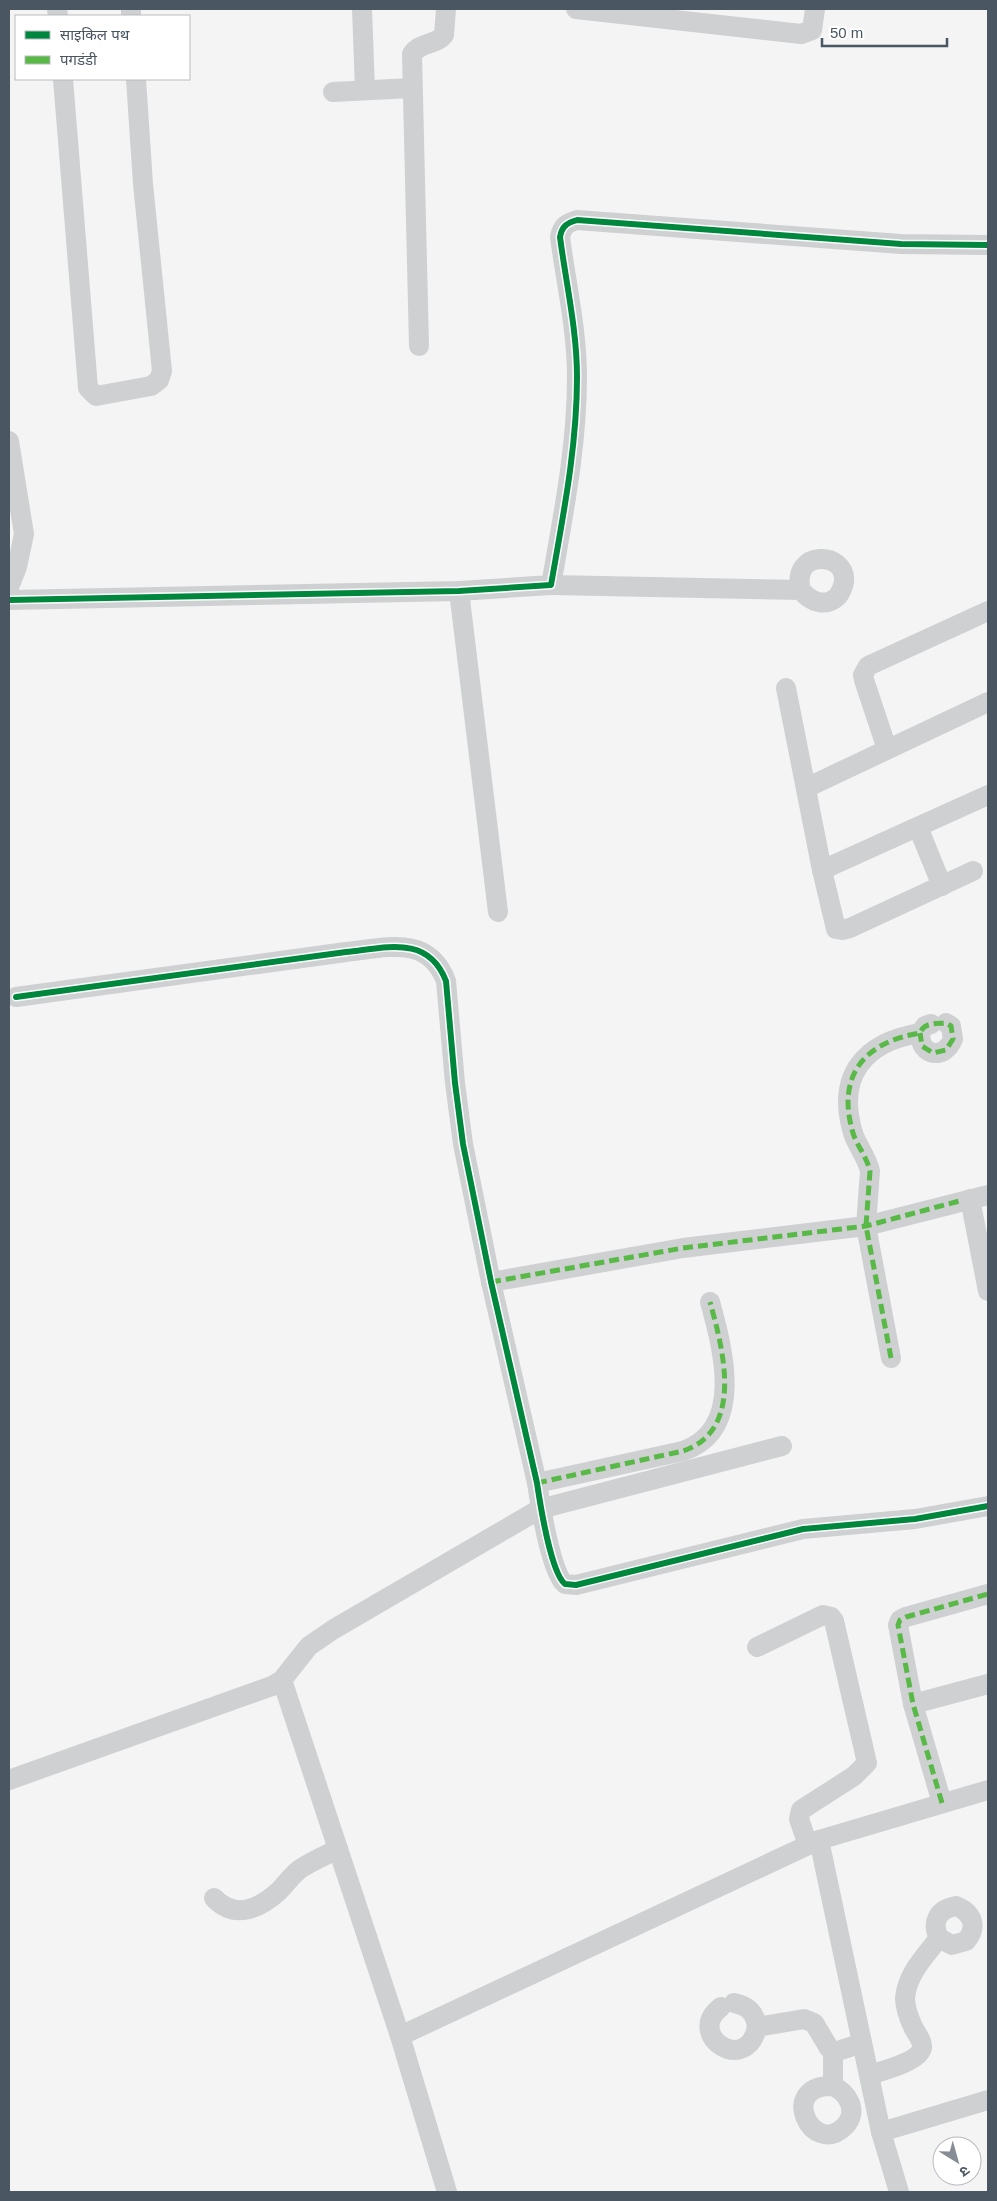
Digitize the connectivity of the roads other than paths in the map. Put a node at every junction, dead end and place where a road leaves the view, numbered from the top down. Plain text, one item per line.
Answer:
1 (362, 9) edge
2 (446, 9) edge
3 (576, 9) edge
4 (814, 9) edge
5 (63, 80) edge
6 (136, 80) edge
7 (412, 88) junction
8 (366, 90) junction
9 (334, 92) dead end
10 (988, 245) edge
11 (420, 346) dead end
12 (9, 441) edge
13 (551, 585) junction
14 (9, 587) edge
15 (802, 590) dead end
16 (459, 591) junction
17 (9, 600) edge
18 (988, 611) edge
19 (786, 688) dead end
20 (988, 702) edge
21 (887, 750) junction
22 (806, 788) junction
23 (988, 795) edge
24 (918, 826) junction
25 (822, 870) junction
26 (973, 871) dead end
27 (942, 886) junction
28 (498, 912) dead end
29 (16, 997) dead end
30 (932, 1027) dead end
31 (979, 1197) edge
32 (866, 1226) junction
33 (491, 1282) junction
34 (988, 1291) edge
35 (710, 1302) dead end
36 (891, 1358) dead end
37 (782, 1446) dead end
38 (537, 1483) junction
39 (988, 1506) edge
40 (540, 1509) junction
41 (988, 1594) edge
42 (757, 1647) dead end
43 (282, 1680) junction
44 (988, 1684) edge
45 (913, 1704) junction
46 (9, 1780) edge
47 (988, 1790) edge
48 (942, 1803) junction
49 (813, 1843) junction
50 (338, 1849) junction
51 (214, 1898) dead end
52 (938, 1938) dead end
53 (757, 2027) junction
54 (400, 2036) junction
55 (862, 2043) junction
56 (832, 2051) junction
57 (869, 2075) junction
58 (833, 2086) dead end
59 (988, 2100) edge
60 (881, 2132) junction
61 (447, 2192) edge
62 (899, 2192) edge

1 - 8 street
2 - 7 street
3 - 4 street
5 - 6 street
7 - 8 street
7 - 11 street
8 - 9 street
10 - 13 street
12 - 14 street
13 - 15 street
13 - 16 street
16 - 17 street
16 - 28 street
18 - 21 street
19 - 22 street
20 - 21 street
21 - 22 street
22 - 25 street
23 - 24 street
24 - 25 street
24 - 27 street
25 - 27 street
26 - 27 street
29 - 33 street
30 - 32 street
31 - 32 street
31 - 34 street
32 - 33 street
32 - 36 street
33 - 38 street
35 - 38 street
37 - 40 street
38 - 40 street
39 - 40 street
40 - 43 street
41 - 45 street
42 - 49 street
43 - 46 street
43 - 50 street
44 - 45 street
45 - 48 street
47 - 48 street
48 - 49 street
49 - 54 street
49 - 55 street
50 - 51 street
50 - 54 street
52 - 57 street
53 - 53 street
53 - 56 street
54 - 61 street
55 - 56 street
55 - 57 street
56 - 58 street
57 - 60 street
59 - 60 street
60 - 62 street

